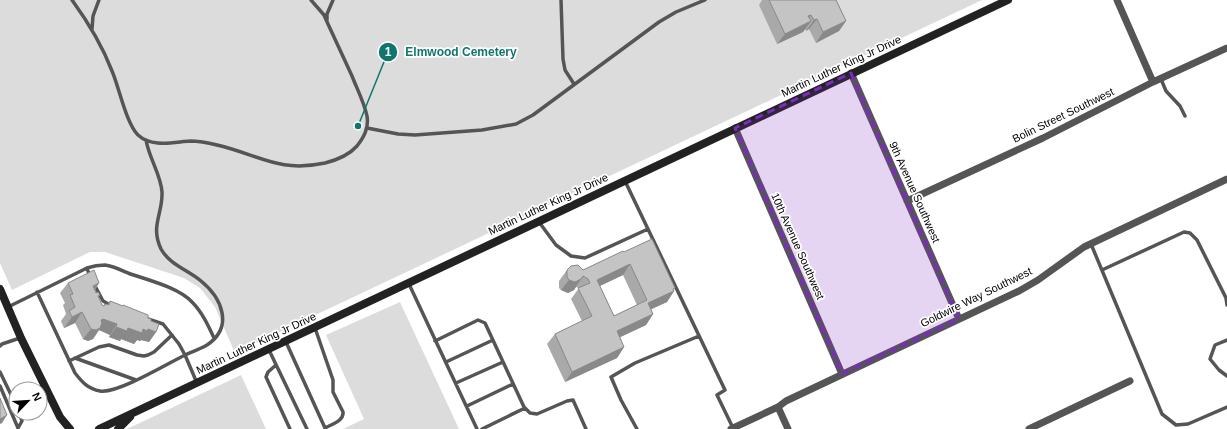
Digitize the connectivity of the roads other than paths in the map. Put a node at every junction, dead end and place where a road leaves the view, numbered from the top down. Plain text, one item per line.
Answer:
1 (72, 0) edge
2 (100, 0) edge
3 (311, 0) edge
4 (333, 0) edge
5 (561, 0) edge
6 (705, 0) edge
7 (1008, 0) edge
8 (1116, 0) edge
9 (327, 21) junction
10 (92, 29) junction
11 (1227, 48) edge
12 (851, 73) junction
13 (1161, 79) junction
14 (1153, 82) junction
15 (574, 84) junction
16 (1185, 116) dead end
17 (367, 128) junction
18 (735, 128) junction
19 (146, 140) junction
20 (1227, 179) edge
21 (625, 180) junction
22 (907, 201) junction
23 (538, 221) junction
24 (648, 229) junction
25 (1091, 244) junction
26 (87, 268) junction
27 (1102, 270) junction
28 (408, 283) junction
29 (0, 289) edge
30 (37, 292) junction
31 (1227, 305) edge
32 (8, 307) junction
33 (118, 308) edge
34 (141, 316) edge
35 (959, 319) junction
36 (315, 327) junction
37 (172, 335) junction
38 (699, 336) junction
39 (22, 338) junction
40 (214, 338) junction
41 (435, 340) junction
42 (493, 340) junction
43 (1227, 340) edge
44 (285, 341) junction
45 (0, 346) edge
46 (268, 349) junction
47 (185, 355) junction
48 (75, 358) junction
49 (69, 361) junction
50 (446, 362) junction
51 (503, 362) junction
52 (276, 365) junction
53 (0, 372) edge
54 (842, 374) junction
55 (1227, 376) edge
56 (136, 380) junction
57 (197, 382) junction
58 (1130, 382) dead end
59 (456, 383) junction
60 (513, 384) junction
61 (0, 386) edge
62 (8, 388) edge
63 (466, 406) junction
64 (1227, 406) edge
65 (778, 407) junction
66 (525, 408) junction
67 (135, 412) junction
68 (18, 428) edge
69 (323, 428) edge
70 (70, 429) edge
71 (99, 429) edge
72 (118, 429) edge
73 (290, 429) edge
74 (307, 429) edge
75 (478, 429) edge
76 (482, 429) edge
77 (586, 429) edge
78 (637, 429) edge
79 (732, 429) edge
80 (788, 429) edge
81 (1029, 429) edge

1 - 10 lane
2 - 10 lane
3 - 9 lane
4 - 9 lane
5 - 15 lane
6 - 15 lane
7 - 12 main road, Martin Luther King Jr Drive
8 - 14 street
9 - 17 lane
10 - 19 lane
11 - 13 street, Bolin Street Southwest
12 - 18 main road, Martin Luther King Jr Drive
12 - 22 street, 9th Avenue Southwest
13 - 14 street, Bolin Street Southwest
13 - 16 lane
14 - 22 street, Bolin Street Southwest
15 - 17 lane
17 - 19 lane
18 - 21 main road, Martin Luther King Jr Drive
18 - 54 street, 10th Avenue Southwest
19 - 40 lane
20 - 25 street, Goldwire Way Southwest
21 - 23 main road, Martin Luther King Jr Drive
21 - 24 lane
22 - 35 street, 9th Avenue Southwest
23 - 24 lane
23 - 28 main road, Martin Luther King Jr Drive
24 - 38 lane
25 - 27 lane
25 - 35 street, Goldwire Way Southwest
26 - 30 lane
26 - 33 lane
26 - 40 lane
27 - 31 lane
27 - 64 lane
28 - 36 main road, Martin Luther King Jr Drive
28 - 41 lane
29 - 32 main road
30 - 32 lane
30 - 49 lane
32 - 39 main road
34 - 37 lane
35 - 54 street, Goldwire Way Southwest
36 - 44 main road, Martin Luther King Jr Drive
36 - 69 lane
37 - 47 lane
37 - 48 lane
38 - 78 lane
38 - 79 lane
39 - 45 lane
39 - 70 main road
40 - 47 lane
41 - 42 lane
41 - 50 lane
42 - 50 lane
42 - 51 lane
43 - 55 lane
44 - 46 main road, Martin Luther King Jr Drive
44 - 69 lane
46 - 52 lane
46 - 57 main road, Martin Luther King Jr Drive
47 - 56 lane
47 - 57 lane
48 - 49 lane
48 - 56 lane
49 - 56 lane
50 - 59 lane
51 - 59 lane
51 - 60 lane
52 - 73 lane
52 - 74 lane
53 - 62 lane
54 - 65 street, Goldwire Way Southwest
57 - 67 main road, Martin Luther King Jr Drive
58 - 81 street
59 - 63 lane
60 - 63 lane
60 - 66 lane
61 - 68 lane
63 - 75 lane
65 - 79 street, Goldwire Way Southwest
65 - 80 street
66 - 76 lane
66 - 77 lane
67 - 71 main road, Martin Luther King Jr Drive
67 - 72 main road

